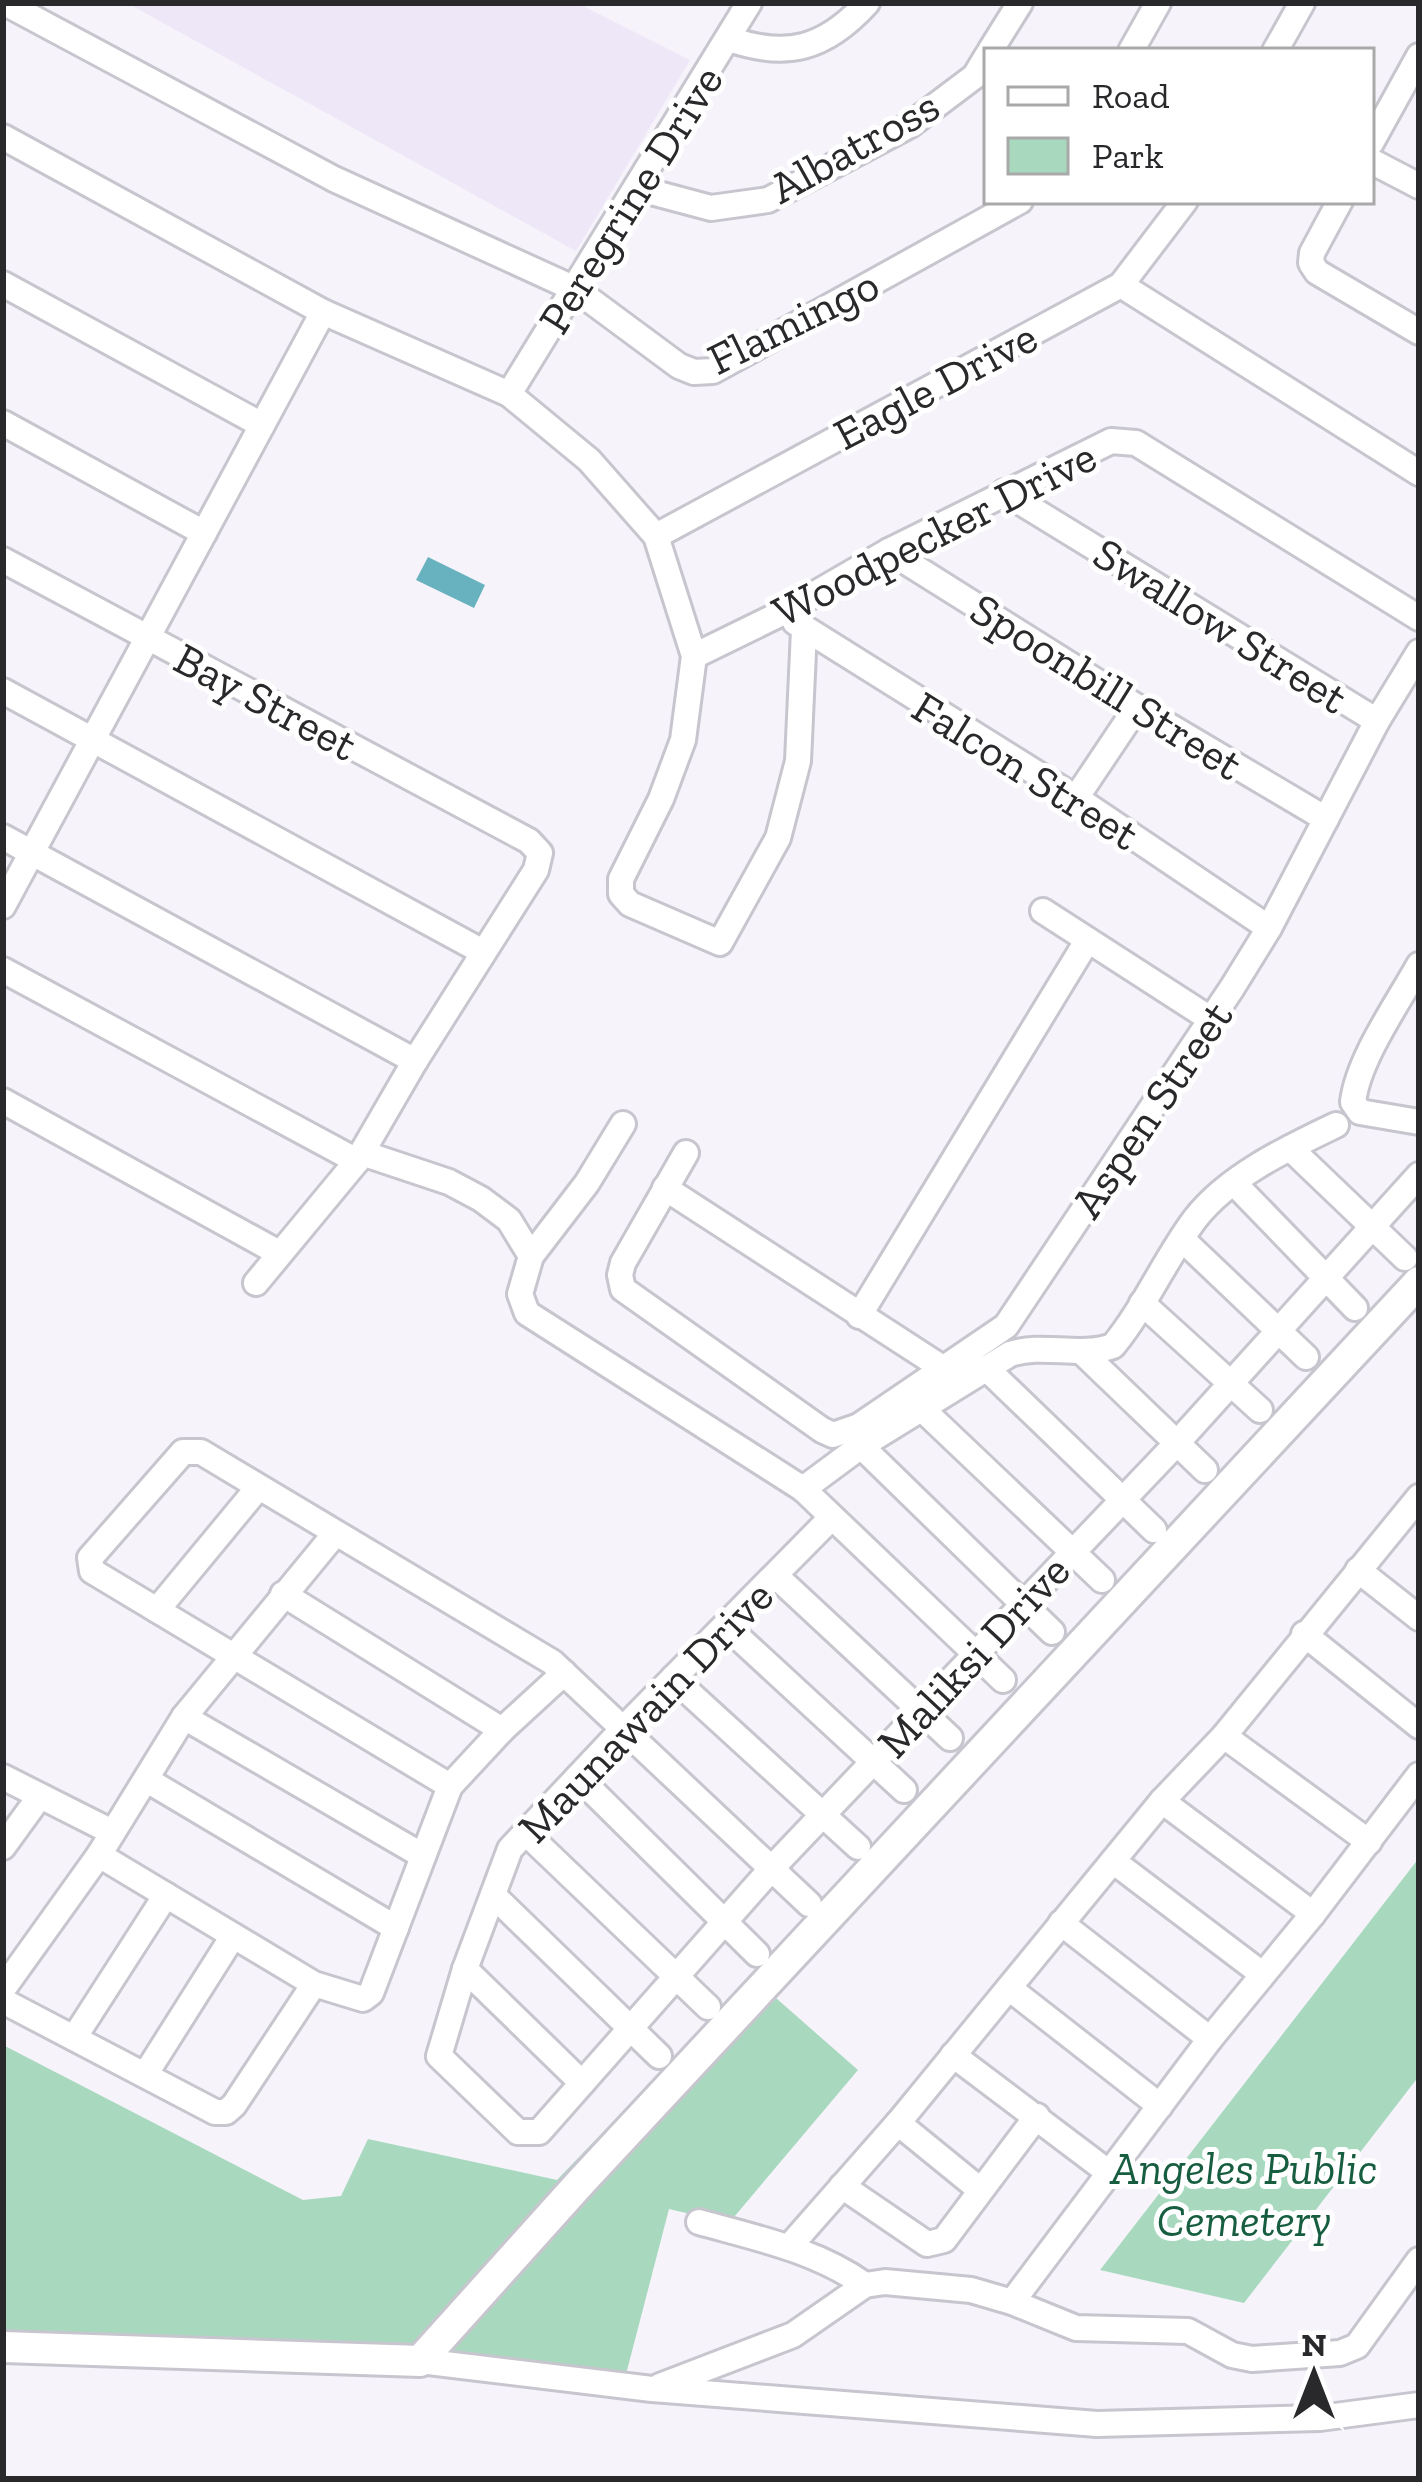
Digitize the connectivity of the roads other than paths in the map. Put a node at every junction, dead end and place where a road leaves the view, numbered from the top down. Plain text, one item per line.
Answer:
1 (5, 3) edge
2 (748, 3) edge
3 (868, 3) edge
4 (1020, 3) edge
5 (1157, 3) edge
6 (1302, 3) edge
7 (729, 39) junction
8 (993, 48) edge
9 (1133, 48) edge
10 (1277, 48) edge
11 (1419, 56) edge
12 (984, 62) edge
13 (3, 137) edge
14 (1374, 138) edge
15 (1374, 163) edge
16 (1419, 186) edge
17 (636, 188) junction
18 (1015, 204) edge
19 (1183, 204) edge
20 (1338, 204) edge
21 (3, 284) edge
22 (1121, 284) junction
23 (575, 289) junction
24 (323, 312) junction
25 (1419, 332) edge
26 (509, 394) junction
27 (3, 424) edge
28 (262, 425) junction
29 (1419, 473) edge
30 (1004, 492) junction
31 (204, 533) junction
32 (656, 536) junction
33 (889, 551) junction
34 (3, 560) edge
35 (784, 612) junction
36 (1419, 619) edge
37 (804, 630) junction
38 (147, 638) junction
39 (1419, 652) edge
40 (694, 656) junction
41 (3, 691) edge
42 (1137, 707) junction
43 (1377, 721) junction
44 (93, 740) junction
45 (1076, 798) junction
46 (1326, 819) junction
47 (3, 837) edge
48 (32, 853) junction
49 (3, 906) edge
50 (1042, 911) dead end
51 (1269, 928) junction
52 (1087, 941) junction
53 (483, 952) junction
54 (1419, 965) edge
55 (3, 970) edge
56 (1212, 1020) junction
57 (415, 1061) junction
58 (3, 1101) edge
59 (1419, 1122) edge
60 (623, 1124) dead end
61 (1336, 1125) dead end
62 (1290, 1148) junction
63 (686, 1154) dead end
64 (360, 1157) junction
65 (1419, 1175) edge
66 (1234, 1184) junction
67 (665, 1188) junction
68 (1374, 1228) junction
69 (1182, 1239) junction
70 (279, 1253) junction
71 (531, 1256) junction
72 (1412, 1270) edge
73 (1326, 1278) junction
74 (256, 1283) dead end
75 (1142, 1303) junction
76 (1355, 1308) dead end
77 (859, 1316) junction
78 (1279, 1331) junction
79 (1082, 1352) junction
80 (1306, 1357) dead end
81 (941, 1367) junction
82 (986, 1368) junction
83 (1230, 1383) junction
84 (921, 1408) junction
85 (1260, 1410) dead end
86 (1177, 1443) junction
87 (861, 1446) junction
88 (1205, 1470) dead end
89 (257, 1490) junction
90 (803, 1490) junction
91 (1122, 1499) junction
92 (1416, 1505) edge
93 (831, 1518) junction
94 (1154, 1530) dead end
95 (334, 1534) junction
96 (1071, 1551) junction
97 (1358, 1570) junction
98 (777, 1577) junction
99 (1102, 1580) dead end
100 (283, 1594) junction
101 (1023, 1604) junction
102 (157, 1610) junction
103 (1419, 1618) edge
104 (727, 1626) junction
105 (1052, 1632) dead end
106 (1304, 1634) junction
107 (975, 1654) junction
108 (232, 1655) junction
109 (564, 1673) junction
110 (673, 1678) junction
111 (1003, 1680) dead end
112 (921, 1711) junction
113 (184, 1717) junction
114 (1419, 1726) edge
115 (622, 1729) junction
116 (502, 1730) junction
117 (1224, 1736) junction
118 (950, 1738) dead end
119 (873, 1762) junction
120 (1419, 1775) edge
121 (3, 1777) edge
122 (578, 1777) junction
123 (147, 1780) junction
124 (450, 1786) junction
125 (904, 1790) dead end
126 (40, 1796) junction
127 (1162, 1801) junction
128 (822, 1815) junction
129 (526, 1832) junction
130 (1370, 1842) junction
131 (105, 1843) junction
132 (3, 1847) edge
133 (857, 1847) dead end
134 (423, 1856) junction
135 (1112, 1861) junction
136 (772, 1868) junction
137 (166, 1895) junction
138 (493, 1895) junction
139 (809, 1904) dead end
140 (1313, 1914) junction
141 (724, 1922) junction
142 (1061, 1923) junction
143 (396, 1928) junction
144 (233, 1936) junction
145 (757, 1954) dead end
146 (465, 1969) junction
147 (1262, 1974) junction
148 (676, 1976) junction
149 (314, 1984) junction
150 (1009, 1988) junction
151 (3, 1989) edge
152 (3, 2002) edge
153 (708, 2007) dead end
154 (630, 2029) junction
155 (74, 2038) junction
156 (1210, 2039) junction
157 (953, 2055) junction
158 (659, 2056) dead end
159 (145, 2075) junction
160 (582, 2083) junction
161 (1160, 2106) junction
162 (1037, 2116) junction
163 (898, 2123) junction
164 (528, 2135) joint
165 (1108, 2172) junction
166 (842, 2186) junction
167 (979, 2189) junction
168 (698, 2222) dead end
169 (789, 2247) junction
170 (1419, 2260) edge
171 (865, 2285) junction
172 (1012, 2302) junction
173 (3, 2348) edge
174 (420, 2361) junction
175 (652, 2389) junction
176 (1419, 2405) edge

1 - 23 street, Flamingo
2 - 7 street, Peregrine Drive
3 - 7 street
4 - 8 street, Albatross
5 - 9 street
6 - 10 street
7 - 17 street, Peregrine Drive
11 - 14 street
12 - 17 street, Albatross
13 - 24 street
15 - 16 street
17 - 23 street, Peregrine Drive
18 - 23 street, Flamingo
19 - 22 street, Eagle Drive
20 - 25 street
21 - 28 street
22 - 29 street
22 - 32 street, Eagle Drive
23 - 26 street, Peregrine Drive
24 - 26 street
24 - 28 street
26 - 32 street
27 - 31 street
28 - 31 street
30 - 33 street, Woodpecker Drive
30 - 36 street, Woodpecker Drive
30 - 43 street, Swallow Street
31 - 38 street
32 - 40 street
33 - 35 street, Woodpecker Drive
33 - 42 street, Spoonbill Street
34 - 38 street, Bay Street
35 - 37 street, Falcon Street
35 - 40 street, Woodpecker Drive
37 - 40 street
37 - 45 street, Falcon Street
38 - 44 street
38 - 53 street, Bay Street
39 - 43 street
41 - 44 street
42 - 45 street
42 - 46 street, Spoonbill Street
43 - 46 street
44 - 48 street
44 - 53 street
45 - 51 street, Falcon Street
46 - 51 street, Aspen Street
47 - 48 street
48 - 49 street
48 - 57 street
50 - 52 street
51 - 56 street, Aspen Street
52 - 56 street
52 - 77 street
53 - 57 street
54 - 59 street
55 - 64 street
56 - 81 street, Aspen Street
57 - 64 street
58 - 70 street
60 - 71 street
61 - 62 street
62 - 66 street
62 - 68 street
63 - 67 street
64 - 70 street
64 - 71 street
65 - 68 street, Maliksi Drive
66 - 69 street
66 - 73 street
67 - 77 street
67 - 81 street, Aspen Street
68 - 72 street
68 - 73 street, Maliksi Drive
69 - 75 street
69 - 78 street
70 - 74 street
71 - 90 street
72 - 174 street
73 - 76 street
73 - 78 street, Maliksi Drive
75 - 79 street
75 - 83 street
77 - 81 street
78 - 80 street
78 - 83 street, Maliksi Drive
79 - 82 street
79 - 86 street
82 - 84 street
82 - 91 street
83 - 85 street
83 - 86 street, Maliksi Drive
84 - 87 street
84 - 96 street
86 - 88 street
86 - 91 street, Maliksi Drive
87 - 90 street
87 - 101 street
89 - 95 street
89 - 102 street
89 - 102 street
90 - 93 street
91 - 94 street
91 - 96 street, Maliksi Drive
92 - 97 street
93 - 98 street, Maunawain Drive
93 - 107 street
95 - 100 street
95 - 109 street
96 - 99 street
96 - 101 street, Maliksi Drive
97 - 103 street
97 - 106 street
98 - 104 street, Maunawain Drive
98 - 112 street
100 - 108 street
100 - 116 street
101 - 105 street
101 - 107 street, Maliksi Drive
102 - 108 street
104 - 110 street, Maunawain Drive
104 - 119 street
106 - 114 street
106 - 117 street
107 - 111 street
107 - 112 street, Maliksi Drive
108 - 113 street
108 - 124 street
109 - 115 street
109 - 116 street
110 - 115 street, Maunawain Drive
110 - 128 street
112 - 118 street
112 - 119 street, Maliksi Drive
113 - 123 street
113 - 134 street
115 - 122 street, Maunawain Drive
115 - 136 street
116 - 124 street
117 - 127 street
117 - 130 street
119 - 125 street
119 - 128 street, Maliksi Drive
120 - 130 street
121 - 126 street
122 - 129 street, Maunawain Drive
122 - 141 street
123 - 131 street
123 - 143 street
124 - 134 street
126 - 131 street
126 - 132 street
127 - 135 street
127 - 140 street
128 - 133 street
128 - 136 street, Maliksi Drive
129 - 138 street, Maunawain Drive
129 - 148 street
130 - 140 street
131 - 137 street
131 - 151 street
134 - 143 street
135 - 142 street
135 - 147 street
136 - 139 street
136 - 141 street, Maliksi Drive
137 - 144 street
137 - 155 street
138 - 146 street, Maunawain Drive
138 - 154 street
140 - 147 street
141 - 145 street
141 - 148 street, Maliksi Drive
142 - 150 street
142 - 156 street
143 - 149 street
144 - 149 street
144 - 159 street
146 - 160 street
146 - 164 street, Maunawain Drive
147 - 156 street
148 - 153 street
148 - 154 street, Maliksi Drive
149 - 159 street
150 - 157 street
150 - 161 street
152 - 155 street
154 - 158 street
154 - 160 street, Maliksi Drive
155 - 159 street
156 - 161 street
157 - 162 street
157 - 163 street
160 - 164 street, Maliksi Drive
161 - 165 street
162 - 165 street
162 - 167 street
163 - 166 street
163 - 167 street
165 - 172 street
166 - 167 street
166 - 169 street
168 - 169 street
169 - 171 street
170 - 172 street
171 - 172 street
171 - 175 street
173 - 174 street
174 - 175 street
175 - 176 street

